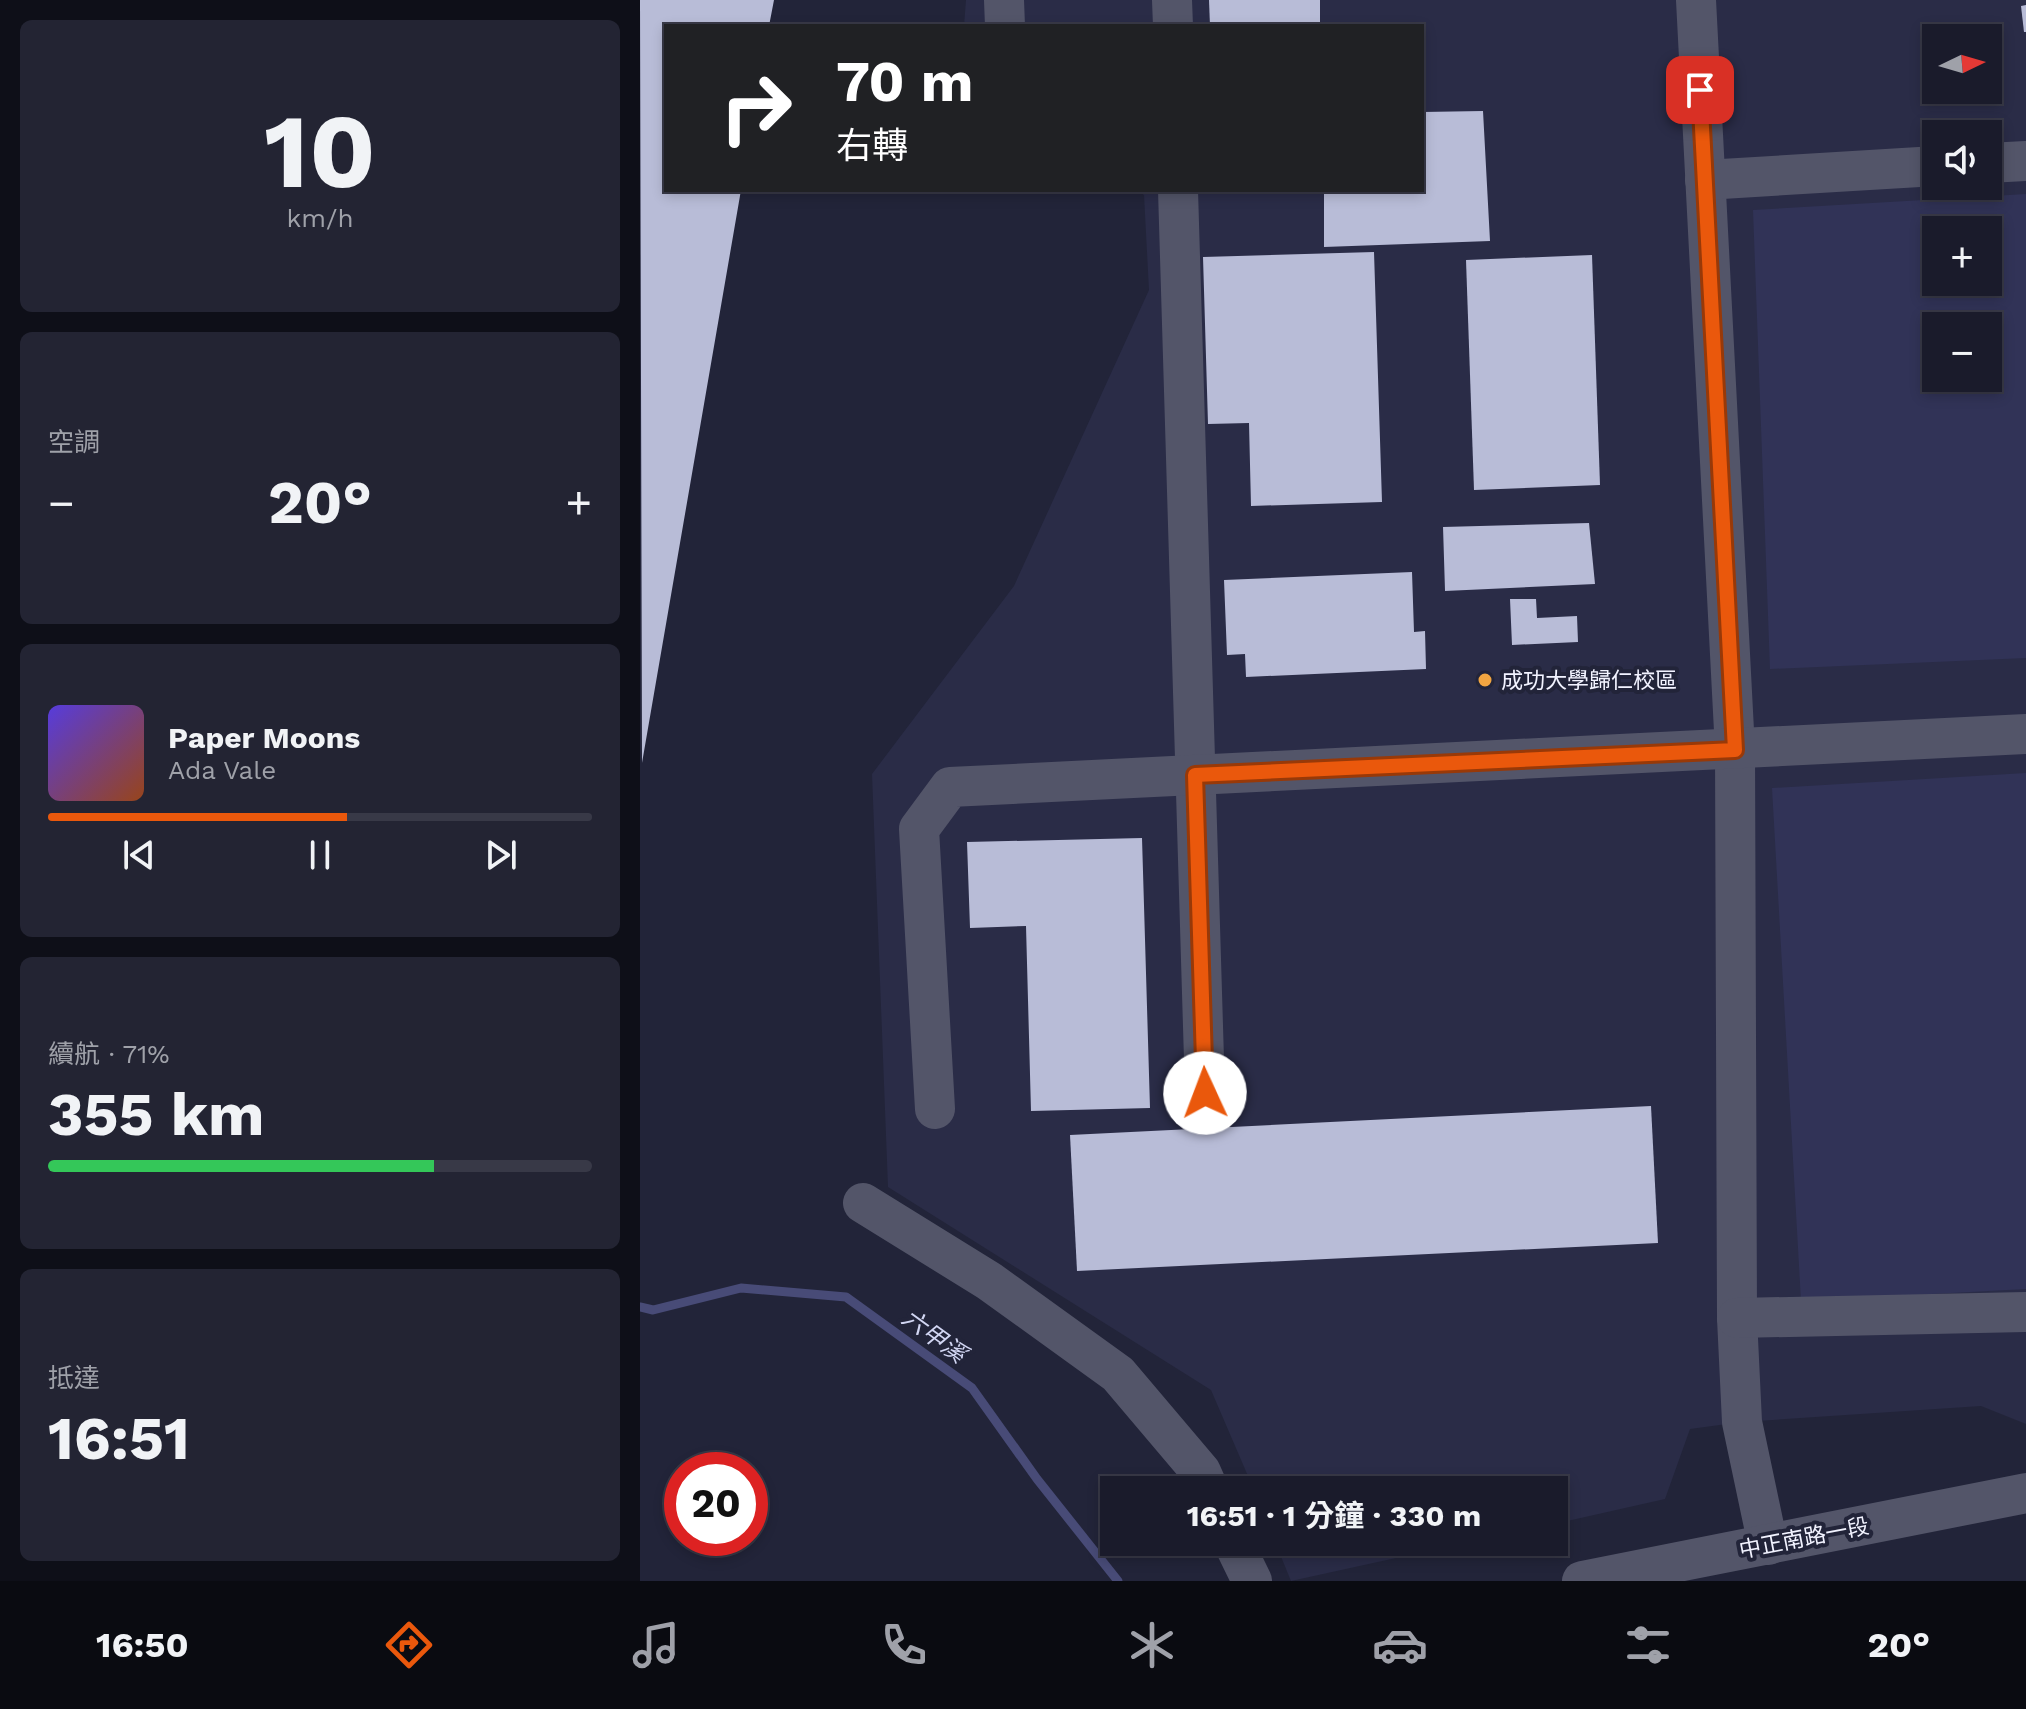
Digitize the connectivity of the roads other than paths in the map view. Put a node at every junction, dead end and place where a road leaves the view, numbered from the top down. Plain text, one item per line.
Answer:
1 (1004, 0) edge
2 (1172, 0) edge
3 (1696, 0) edge
4 (1005, 24) edge
5 (1173, 24) edge
6 (2026, 161) edge
7 (2002, 162) edge
8 (1922, 167) edge
9 (1705, 180) junction
10 (1178, 192) edge
11 (2026, 734) edge
12 (1735, 750) junction
13 (1195, 775) junction
14 (1205, 1093) dead end
15 (935, 1109) dead end
16 (863, 1203) dead end
17 (2026, 1312) edge
18 (1737, 1318) junction
19 (1203, 1476) edge
20 (2026, 1493) edge
21 (1768, 1545) junction
22 (1240, 1556) edge
23 (1252, 1581) edge
24 (1582, 1581) edge

1 - 4 street
2 - 5 street
3 - 9 street
6 - 7 street
8 - 9 street
9 - 12 street
10 - 13 street
11 - 12 street
12 - 13 street
12 - 18 street
13 - 14 street
13 - 15 street
16 - 19 street
17 - 18 street
18 - 21 street
20 - 21 street, 中正南路一段
21 - 24 street, 中正南路一段
22 - 23 street

